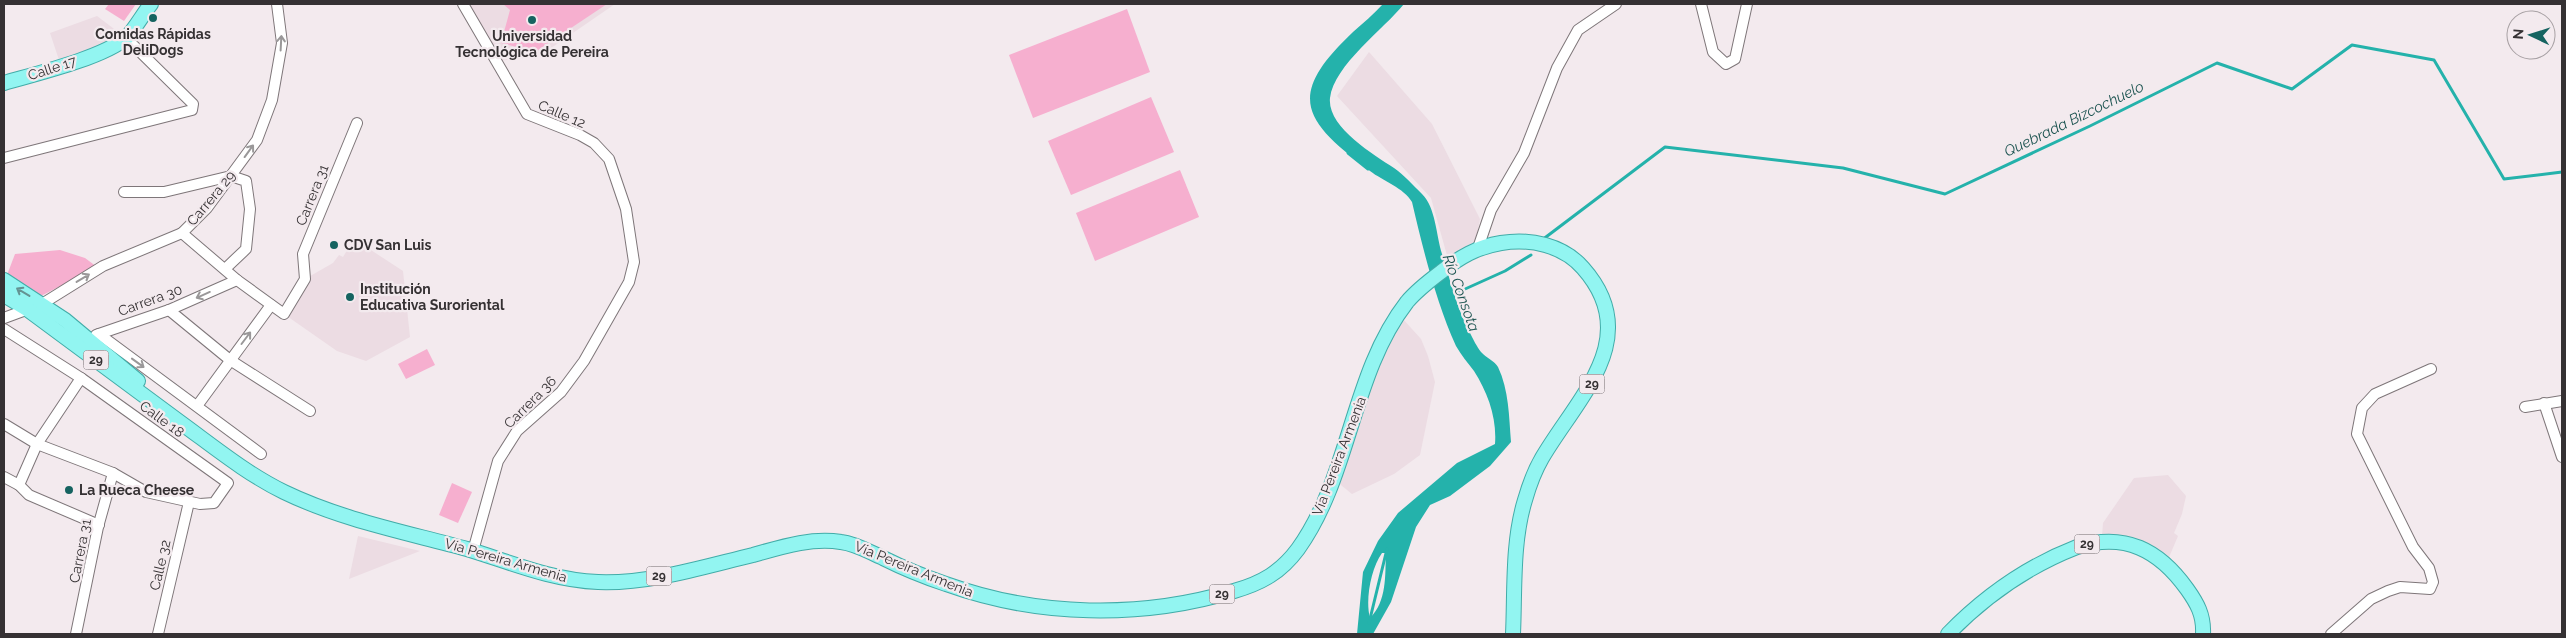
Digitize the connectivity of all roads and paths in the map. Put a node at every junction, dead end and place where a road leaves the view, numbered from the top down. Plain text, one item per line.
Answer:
1 (151, 4) edge
2 (277, 4) edge
3 (463, 4) edge
4 (1616, 4) edge
5 (1701, 4) edge
6 (1747, 4) edge
7 (126, 38) junction
8 (4, 83) edge
9 (356, 122) dead end
10 (4, 158) edge
11 (231, 176) junction
12 (124, 192) dead end
13 (182, 233) junction
14 (1478, 248) junction
15 (225, 269) junction
16 (4, 280) edge
17 (237, 280) junction
18 (629, 282) joint
19 (4, 295) edge
20 (42, 304) junction
21 (271, 305) junction
22 (26, 308) junction
23 (169, 310) junction
24 (4, 318) edge
25 (4, 329) edge
26 (93, 336) junction
27 (72, 343) junction
28 (230, 360) junction
29 (2430, 369) dead end
30 (81, 378) junction
31 (2562, 401) edge
32 (2544, 403) junction
33 (197, 406) junction
34 (2525, 408) dead end
35 (165, 411) junction
36 (310, 411) dead end
37 (4, 424) edge
38 (37, 444) junction
39 (261, 454) dead end
40 (2562, 457) edge
41 (112, 473) junction
42 (4, 478) edge
43 (19, 485) junction
44 (189, 502) junction
45 (98, 525) junction
46 (473, 551) junction
47 (76, 634) edge
48 (158, 634) edge
49 (1513, 634) edge
50 (1948, 634) edge
51 (2203, 634) edge
52 (2331, 634) edge

1 - 7 main road
11 -> 2 street, Carrera 29
3 - 18 street, Calle 12
4 - 14 street
5 - 6 street
7 - 8 main road, Calle 17
7 - 10 street
9 - 21 street, Carrera 31
11 - 12 street
11 - 13 street, Carrera 29
11 - 15 street
13 - 15 street
20 -> 13 street, Carrera 29
14 - 46 main road, Vía Pereira Armenia / 29
14 - 49 main road, 29
15 - 17 street
20 -> 16 main road, Vía Pereira Armenia / 29
17 - 21 street
17 -> 23 street, Carrera 30
18 - 46 street, Carrera 36
19 - 22 main road, Vía Pereira Armenia / 29
20 - 22 street, Carrera 29
20 - 26 main road, Vía Pereira Armenia / 29
28 -> 21 street
22 - 24 street, Carrera 29
22 - 27 main road, Vía Pereira Armenia / 29
23 - 26 street, Carrera 30
23 - 28 street
25 - 30 street, Calle 18
26 - 27 street, Carrera 30
26 -> 33 street
26 - 35 main road, Vía Pereira Armenia / 29
27 - 35 main road, Vía Pereira Armenia / 29
28 - 33 street
28 - 36 street
29 - 52 street
30 - 38 street
30 - 44 street, Calle 18
31 - 32 street
32 - 34 street
32 - 40 street
33 - 39 street
35 - 46 main road, Vía Pereira Armenia / 29
37 - 38 street
38 - 41 street
38 - 43 street
41 - 44 street
41 - 45 street, Carrera 31
42 - 43 street
43 - 45 street
44 - 48 street, Calle 32
45 - 47 street, Carrera 31
50 - 51 main road, 29

